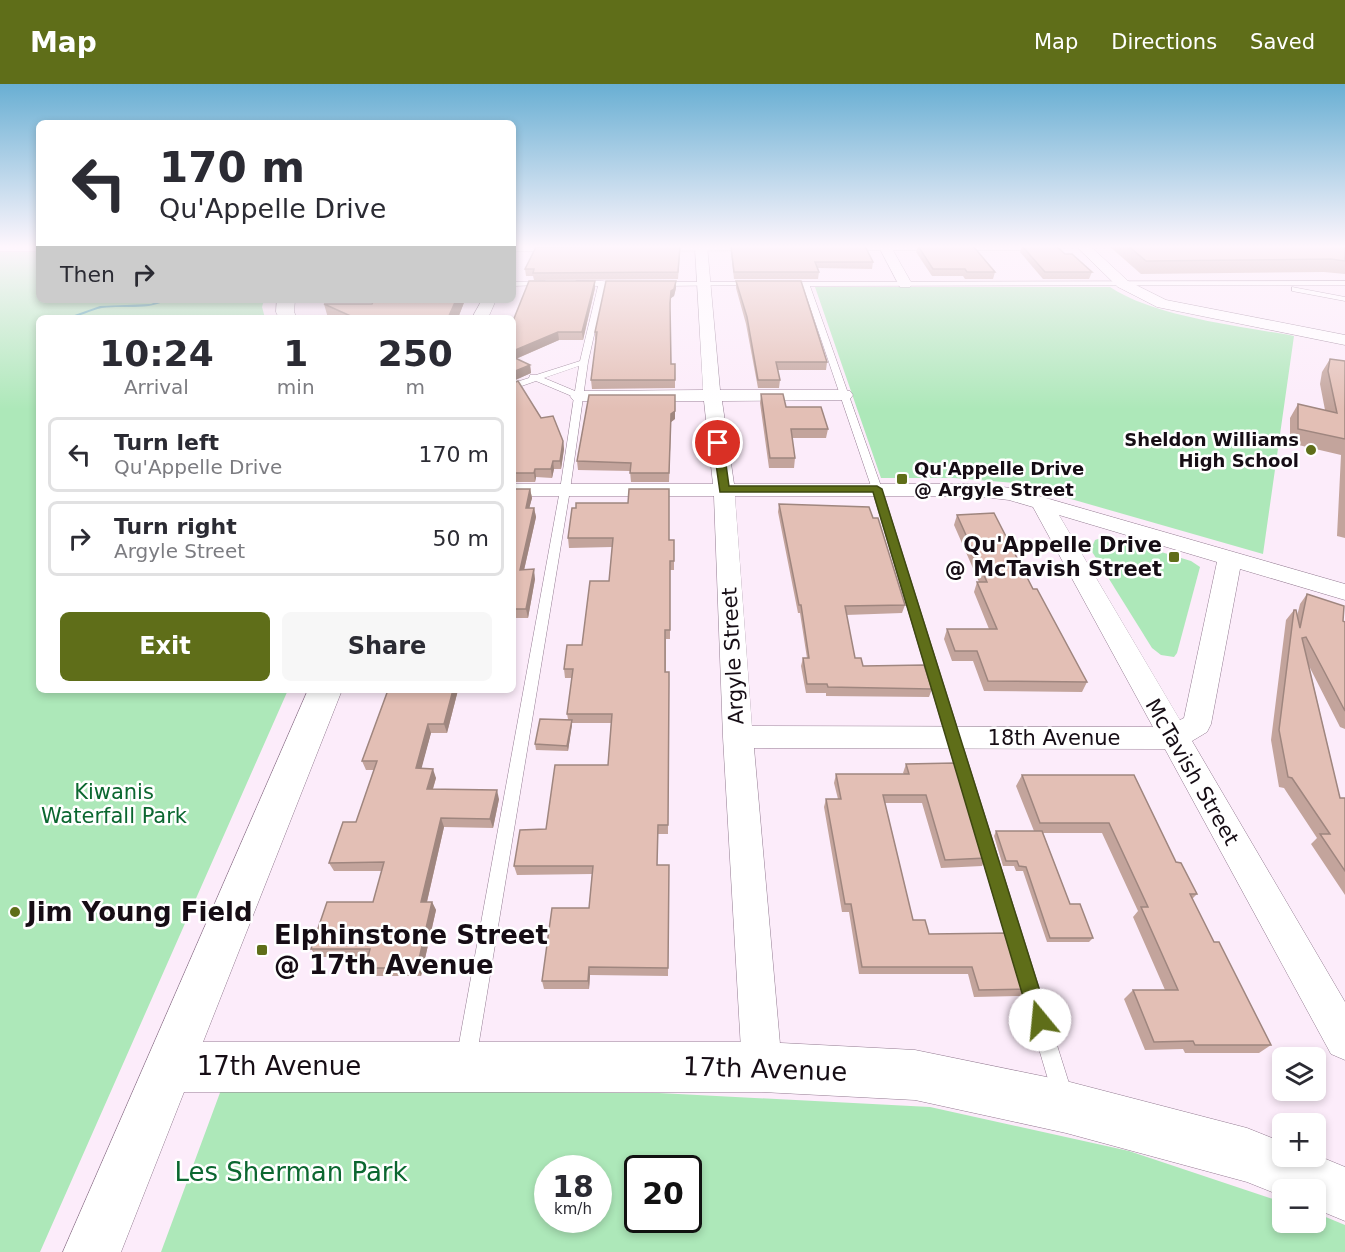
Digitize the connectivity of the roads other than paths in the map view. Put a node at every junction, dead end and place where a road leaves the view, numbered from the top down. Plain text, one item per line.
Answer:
1 (598, 300) edge
2 (705, 300) edge
3 (811, 300) edge
4 (1153, 300) edge
5 (1345, 340) edge
6 (584, 362) junction
7 (533, 377) junction
8 (516, 385) edge
9 (844, 395) junction
10 (579, 396) junction
11 (712, 396) junction
12 (877, 489) junction
13 (516, 490) edge
14 (565, 490) junction
15 (724, 490) junction
16 (1041, 502) junction
17 (1230, 558) junction
18 (1345, 592) edge
19 (324, 693) edge
20 (738, 737) junction
21 (955, 738) junction
22 (1172, 738) junction
23 (1345, 1040) edge
24 (465, 1065) junction
25 (168, 1067) junction
26 (762, 1067) junction
27 (1066, 1107) junction
28 (1345, 1194) edge
29 (92, 1252) edge

1 - 6 lane
2 - 11 street, Argyle Street
3 - 9 lane
4 - 5 street
6 - 7 lane
6 - 10 lane
7 - 8 lane
7 - 10 lane
9 - 11 street
9 - 12 lane
10 - 11 street
10 - 14 lane
11 - 15 street, Argyle Street
12 - 15 street
12 - 16 street
12 - 21 lane
13 - 14 street
14 - 15 street
14 - 24 lane
15 - 20 street, Argyle Street
16 - 17 street
16 - 22 street, McTavish Street
17 - 18 street
17 - 22 street
19 - 25 street
20 - 21 street, 18th Avenue
20 - 26 street, Argyle Street
21 - 22 street, 18th Avenue
21 - 27 lane
22 - 23 street, McTavish Street
24 - 25 street, 17th Avenue
24 - 26 street, 17th Avenue
25 - 29 street
26 - 27 street, 17th Avenue
27 - 28 street, 17th Avenue

